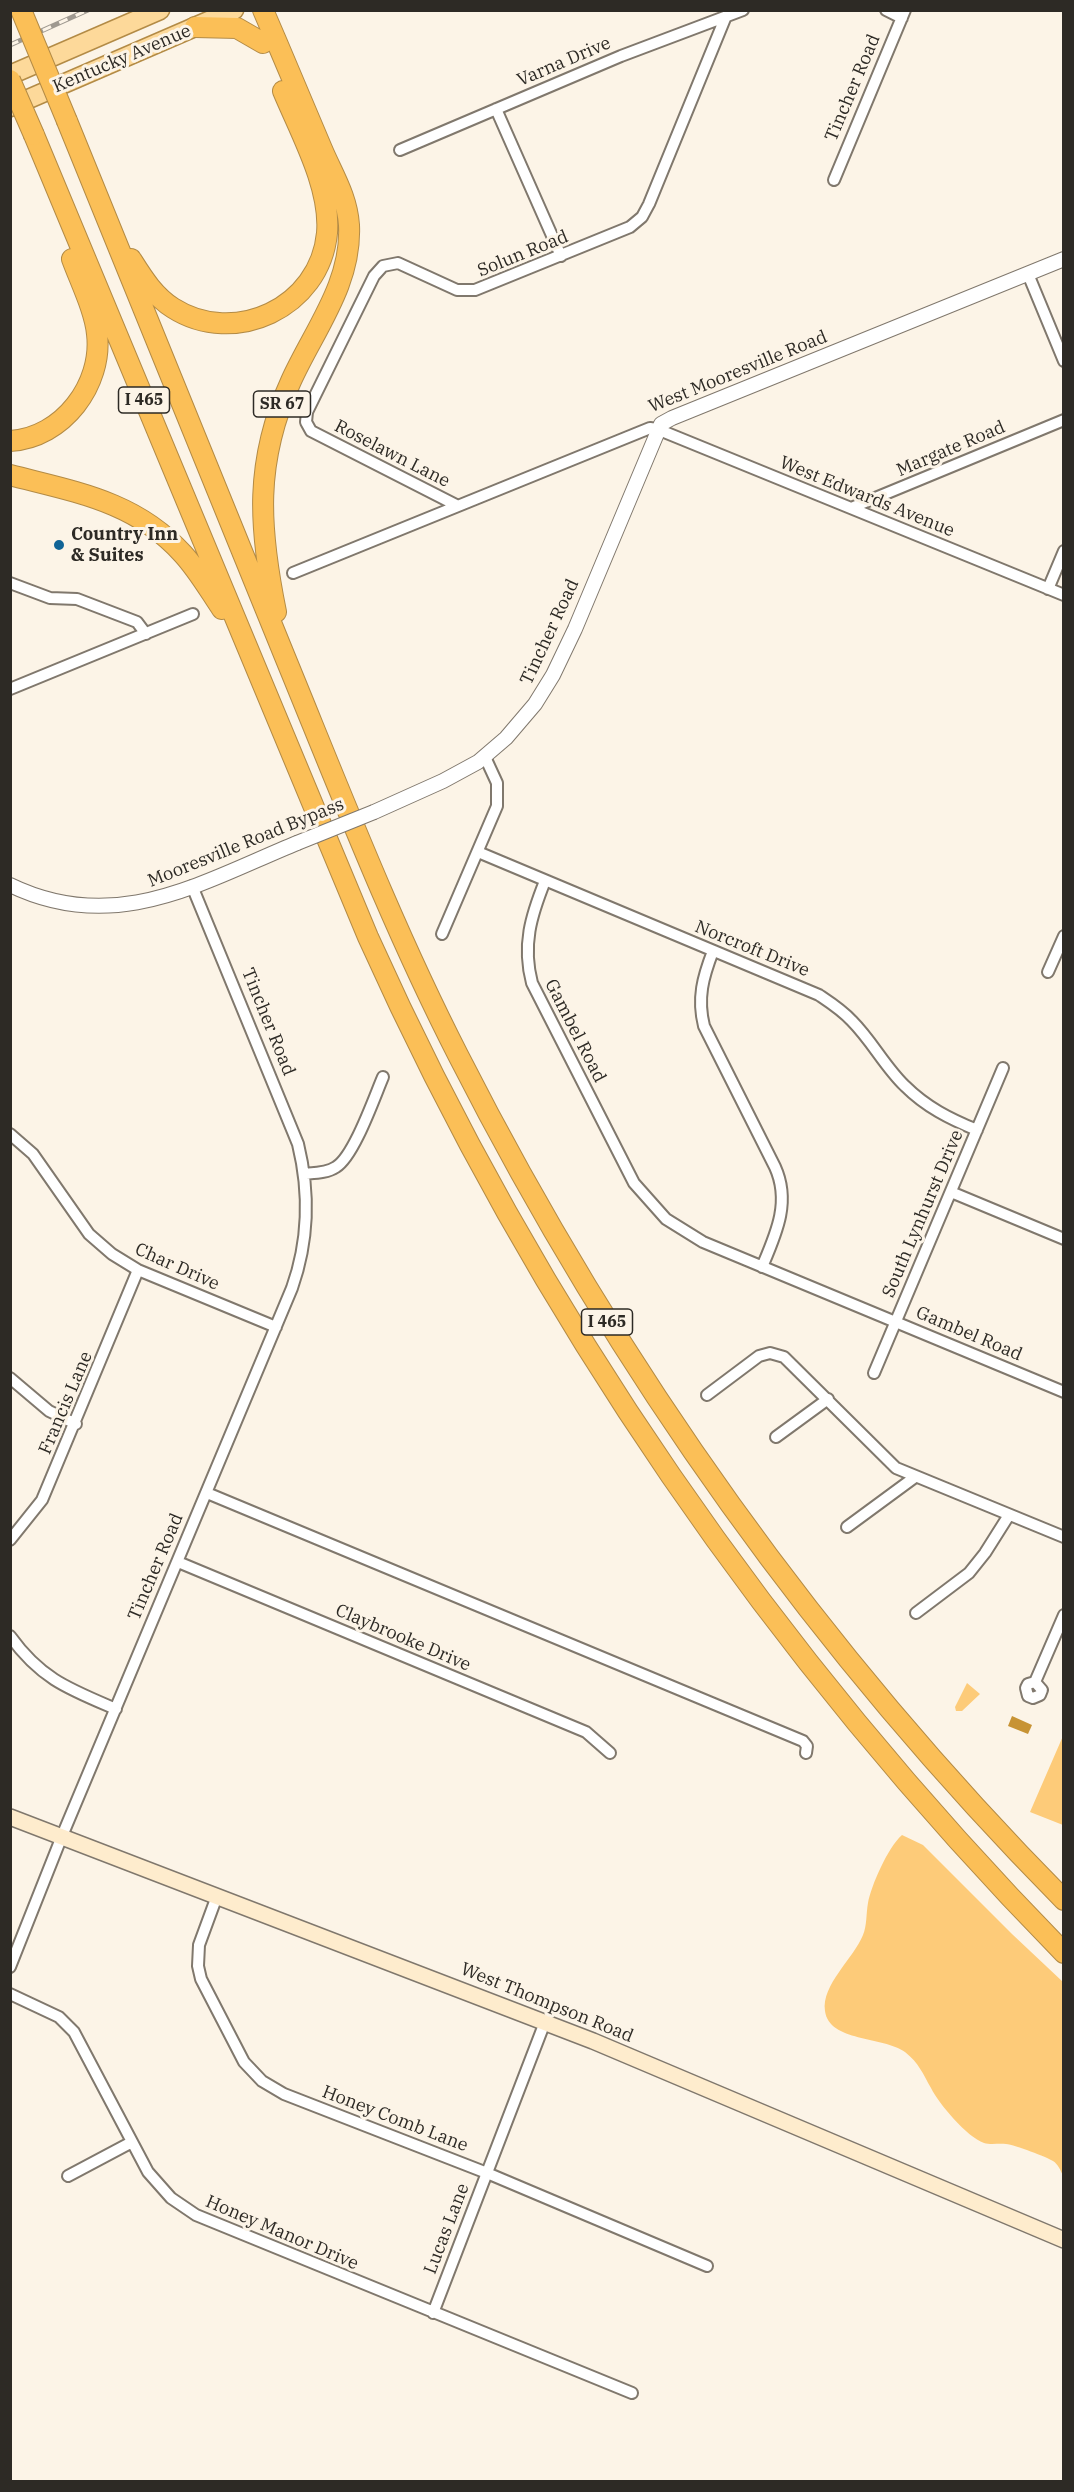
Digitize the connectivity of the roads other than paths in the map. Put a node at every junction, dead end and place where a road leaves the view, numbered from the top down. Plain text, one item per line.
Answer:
1 (21, 10) edge
2 (160, 10) edge
3 (234, 10) edge
4 (249, 10) edge
5 (263, 10) edge
6 (280, 10) edge
7 (742, 10) edge
8 (886, 10) edge
9 (904, 14) edge
10 (726, 16) junction
11 (195, 27) junction
12 (272, 46) junction
13 (10, 75) edge
14 (10, 80) edge
15 (10, 107) edge
16 (496, 109) junction
17 (37, 143) junction
18 (400, 150) dead end
19 (834, 180) dead end
20 (104, 217) junction
21 (561, 256) junction
22 (1064, 259) edge
23 (1028, 274) junction
24 (1064, 361) edge
25 (1064, 420) edge
26 (657, 429) junction
27 (311, 431) joint
28 (10, 441) edge
29 (10, 475) edge
30 (458, 506) junction
31 (850, 508) junction
32 (1064, 551) edge
33 (293, 573) dead end
34 (10, 583) edge
35 (1048, 589) junction
36 (1064, 595) edge
37 (193, 614) dead end
38 (146, 634) junction
39 (248, 649) junction
40 (286, 659) junction
41 (10, 689) edge
42 (484, 757) junction
43 (478, 852) junction
44 (546, 881) junction
45 (10, 885) edge
46 (192, 886) junction
47 (442, 934) dead end
48 (1064, 936) edge
49 (713, 951) junction
50 (1048, 972) dead end
51 (1004, 1068) dead end
52 (383, 1077) dead end
53 (977, 1130) junction
54 (10, 1134) edge
55 (304, 1174) junction
56 (951, 1192) junction
57 (1064, 1239) edge
58 (762, 1267) junction
59 (138, 1270) junction
60 (896, 1322) junction
61 (276, 1327) junction
62 (874, 1373) dead end
63 (10, 1378) edge
64 (1064, 1392) edge
65 (706, 1395) dead end
66 (828, 1399) junction
67 (75, 1424) junction
68 (776, 1437) dead end
69 (915, 1477) junction
70 (207, 1493) junction
71 (1009, 1515) junction
72 (847, 1527) dead end
73 (1064, 1537) edge
74 (10, 1540) edge
75 (178, 1562) junction
76 (916, 1613) dead end
77 (1064, 1615) edge
78 (10, 1636) edge
79 (1035, 1682) dead end
80 (116, 1709) junction
81 (610, 1753) dead end
82 (806, 1753) dead end
83 (10, 1816) edge
84 (62, 1836) junction
85 (217, 1896) junction
86 (1064, 1900) edge
87 (1064, 1953) edge
88 (10, 1967) edge
89 (10, 1994) edge
90 (545, 2022) junction
91 (132, 2142) junction
92 (487, 2173) junction
93 (68, 2176) dead end
94 (1064, 2240) edge
95 (707, 2266) dead end
96 (433, 2313) junction
97 (632, 2393) dead end

1 - 20 highway, I 465, bridge
2 - 13 main road, Kentucky Avenue
3 - 11 main road, Kentucky Avenue
4 - 12 highway
5 - 12 highway, SR 67
6 - 12 highway
7 - 10 street, Varna Drive
8 - 9 street
9 - 19 street, Tincher Road
10 - 16 street, Varna Drive
10 - 21 street, Solun Road
11 - 12 highway
11 - 15 main road, Kentucky Avenue
12 - 20 highway
12 - 40 highway, SR 67
14 - 17 highway, I 465, bridge
16 - 18 street, Varna Drive
16 - 21 street
17 - 28 highway
17 - 39 highway, I 465
20 - 40 highway, I 465
21 - 27 street, Solun Road
22 - 23 street, West Mooresville Road
23 - 24 street
23 - 26 street, West Mooresville Road
25 - 31 street, Margate Road
26 - 30 street, West Mooresville Road
26 - 31 street, West Edwards Avenue
26 - 42 street, Tincher Road
27 - 30 street, Roselawn Lane
29 - 39 highway
30 - 33 street, West Mooresville Road
31 - 35 street, West Edwards Avenue
32 - 35 street
34 - 38 street
35 - 36 street, West Edwards Avenue
37 - 38 street
38 - 41 street
39 - 87 highway, I 465
40 - 86 highway, I 465
42 - 43 street
42 - 46 street, Mooresville Road Bypass, bridge
43 - 44 street, Norcroft Drive
43 - 47 street
44 - 49 street, Norcroft Drive
44 - 58 street, Gambel Road
45 - 46 street, Mooresville Road Bypass
46 - 55 street, Tincher Road
48 - 50 street
49 - 53 street, Norcroft Drive
49 - 58 street
51 - 53 street, South Lynhurst Drive
52 - 55 street
53 - 56 street, South Lynhurst Drive
54 - 59 street, Char Drive
55 - 61 street, Tincher Road
56 - 57 street
56 - 60 street, South Lynhurst Drive
58 - 60 street, Gambel Road
59 - 61 street, Char Drive
59 - 67 street, Francis Lane
60 - 62 street, South Lynhurst Drive
60 - 64 street, Gambel Road
61 - 70 street, Tincher Road
63 - 67 street
65 - 66 street
66 - 68 street
66 - 69 street
67 - 74 street, Francis Lane
69 - 71 street
69 - 72 street
70 - 75 street, Tincher Road
70 - 82 street
71 - 73 street
71 - 76 street
75 - 80 street, Tincher Road
75 - 81 street, Claybrooke Drive
77 - 79 street
78 - 80 street
80 - 84 street, Tincher Road
83 - 84 main road, West Thompson Road
84 - 85 main road, West Thompson Road
84 - 88 street, Tincher Road
85 - 90 main road, West Thompson Road
85 - 92 street, Honey Comb Lane
89 - 91 street, Honey Manor Drive
90 - 92 street, Lucas Lane
90 - 94 main road, West Thompson Road
91 - 93 street
91 - 96 street, Honey Manor Drive
92 - 95 street, Honey Comb Lane
92 - 96 street, Lucas Lane
96 - 97 street, Honey Manor Drive

